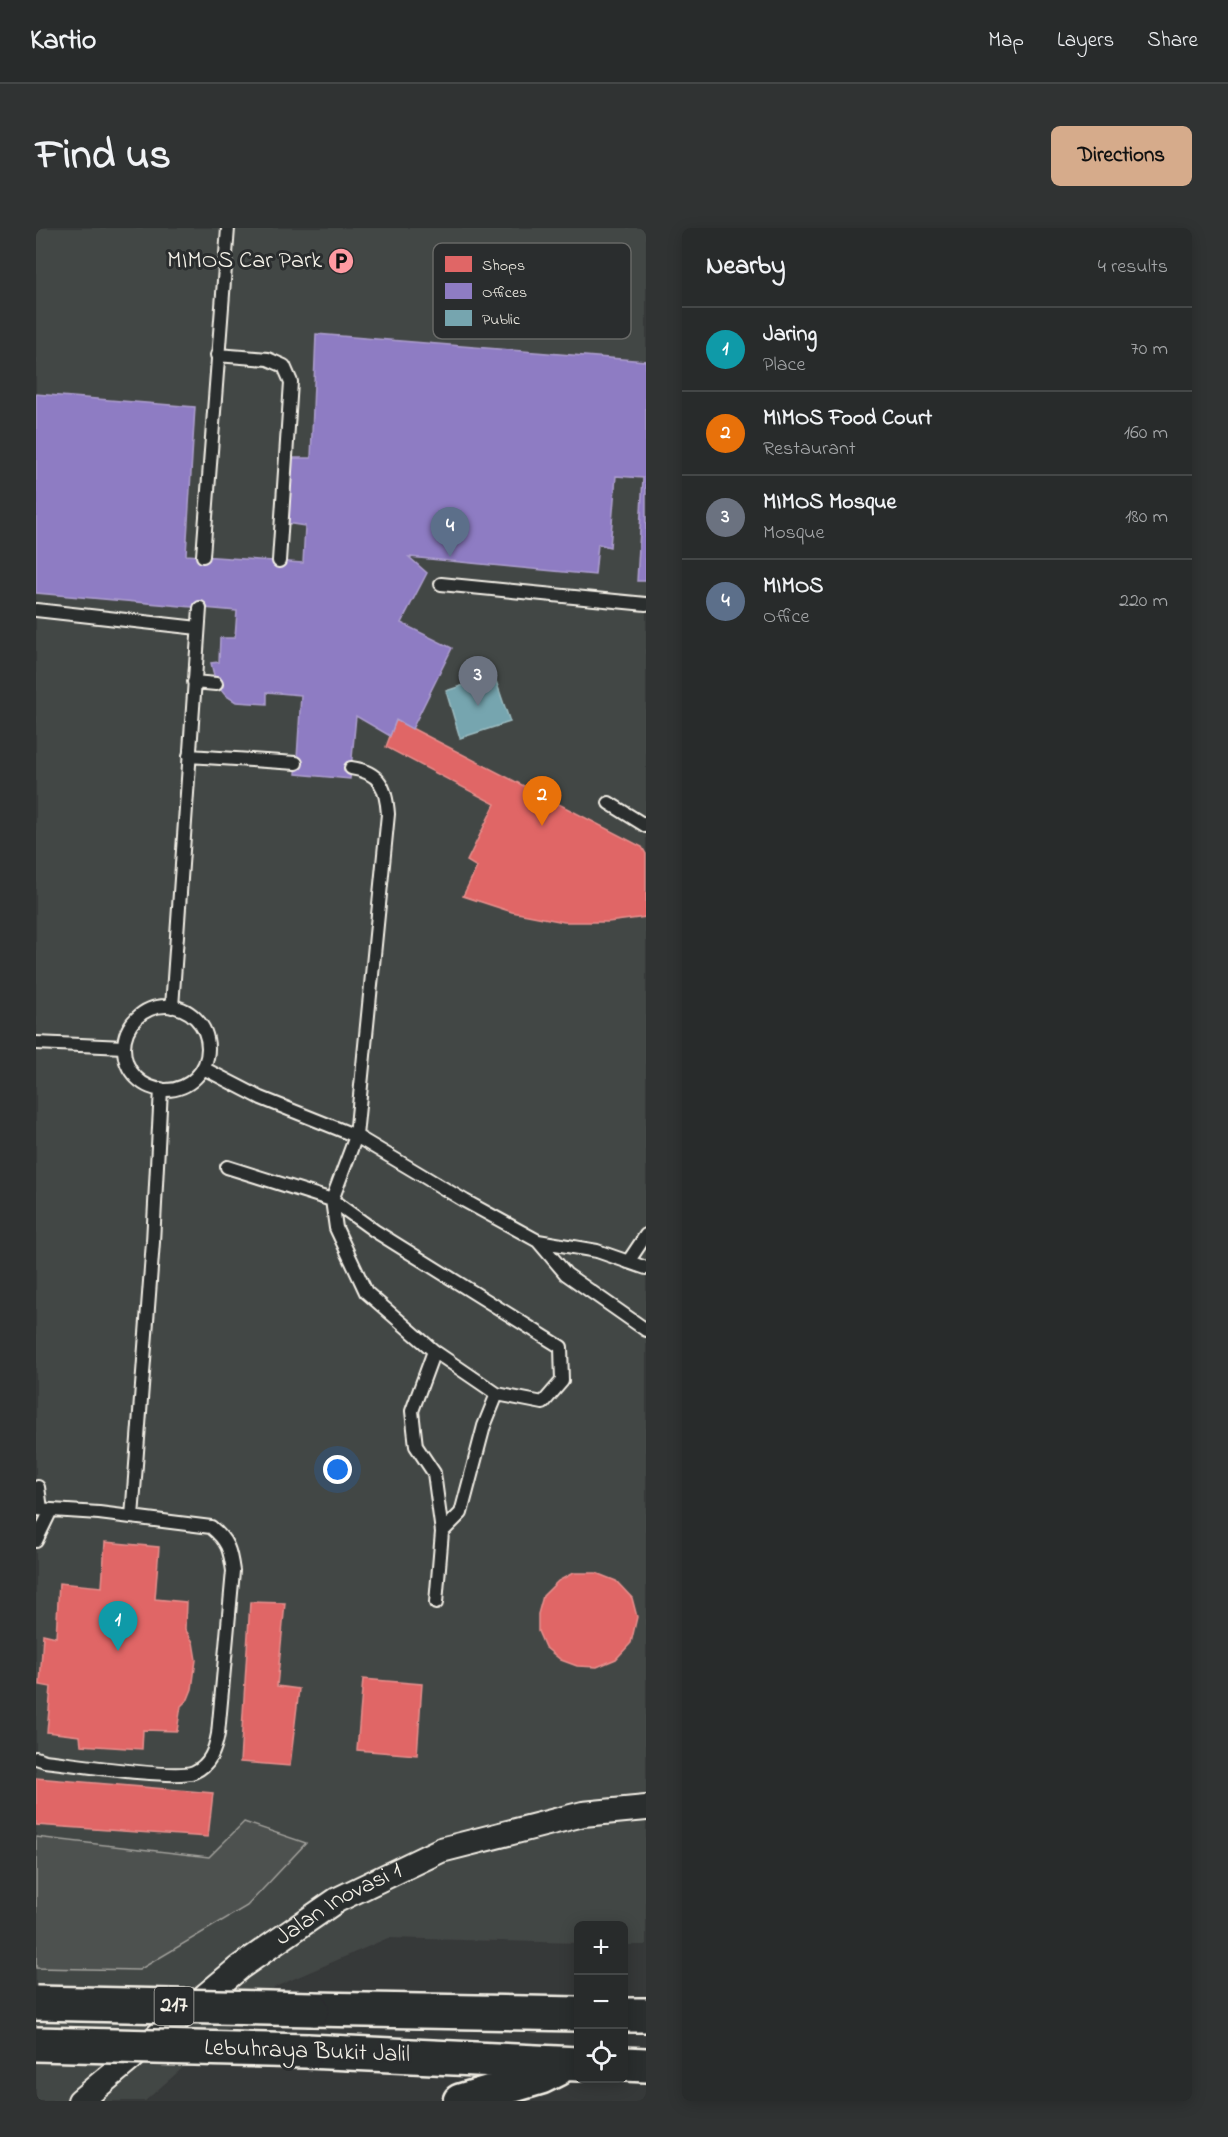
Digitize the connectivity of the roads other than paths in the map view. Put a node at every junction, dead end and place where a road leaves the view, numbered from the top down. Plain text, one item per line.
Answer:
1 (228, 228) edge
2 (217, 355) junction
3 (203, 556) dead end
4 (279, 561) dead end
5 (441, 584) dead end
6 (646, 604) edge
7 (200, 608) dead end
8 (36, 610) edge
9 (198, 628) junction
10 (195, 682) junction
11 (216, 684) dead end
12 (189, 756) junction
13 (296, 763) dead end
14 (351, 768) dead end
15 (609, 803) dead end
16 (646, 826) edge
17 (172, 1007) junction
18 (36, 1043) edge
19 (124, 1047) junction
20 (203, 1068) junction
21 (161, 1089) junction
22 (356, 1136) junction
23 (227, 1167) dead end
24 (332, 1200) junction
25 (646, 1235) edge
26 (538, 1241) junction
27 (628, 1262) junction
28 (646, 1268) edge
29 (646, 1330) edge
30 (434, 1351) junction
31 (497, 1394) junction
32 (38, 1486) dead end
33 (43, 1509) edge
34 (132, 1517) junction
35 (442, 1532) junction
36 (36, 1541) edge
37 (436, 1603) dead end
38 (36, 1758) edge
39 (646, 1809) edge
40 (36, 2003) edge
41 (574, 2014) edge
42 (628, 2014) edge
43 (646, 2015) edge
44 (36, 2044) edge
45 (573, 2064) edge
46 (628, 2064) edge
47 (646, 2065) edge
48 (80, 2101) edge
49 (460, 2101) edge

1 - 2 lane
2 - 3 lane
2 - 4 lane
5 - 6 lane
7 - 9 lane
8 - 9 lane
9 - 10 lane
10 - 11 lane
10 - 12 lane
12 - 13 lane
12 - 17 lane
14 - 22 lane
15 - 16 lane
17 - 19 lane
17 - 20 lane
18 - 19 lane
19 - 21 lane
20 - 21 lane
20 - 22 lane
21 - 34 lane
22 - 24 lane
22 - 26 lane
23 - 24 lane
24 - 30 lane
24 - 31 lane
25 - 27 lane
26 - 27 lane
26 - 29 lane
27 - 28 lane
30 - 31 lane
30 - 35 lane
31 - 35 lane
32 - 33 lane
33 - 34 lane
33 - 36 lane
34 - 38 lane
35 - 37 lane
39 - 48 street, Jalan Inovasi 1
40 - 41 highway, Lebuhraya Bukit Jalil / 217, bridge
42 - 43 highway
44 - 45 highway, Lebuhraya Bukit Jalil / 217, bridge
45 - 49 highway
46 - 47 highway

